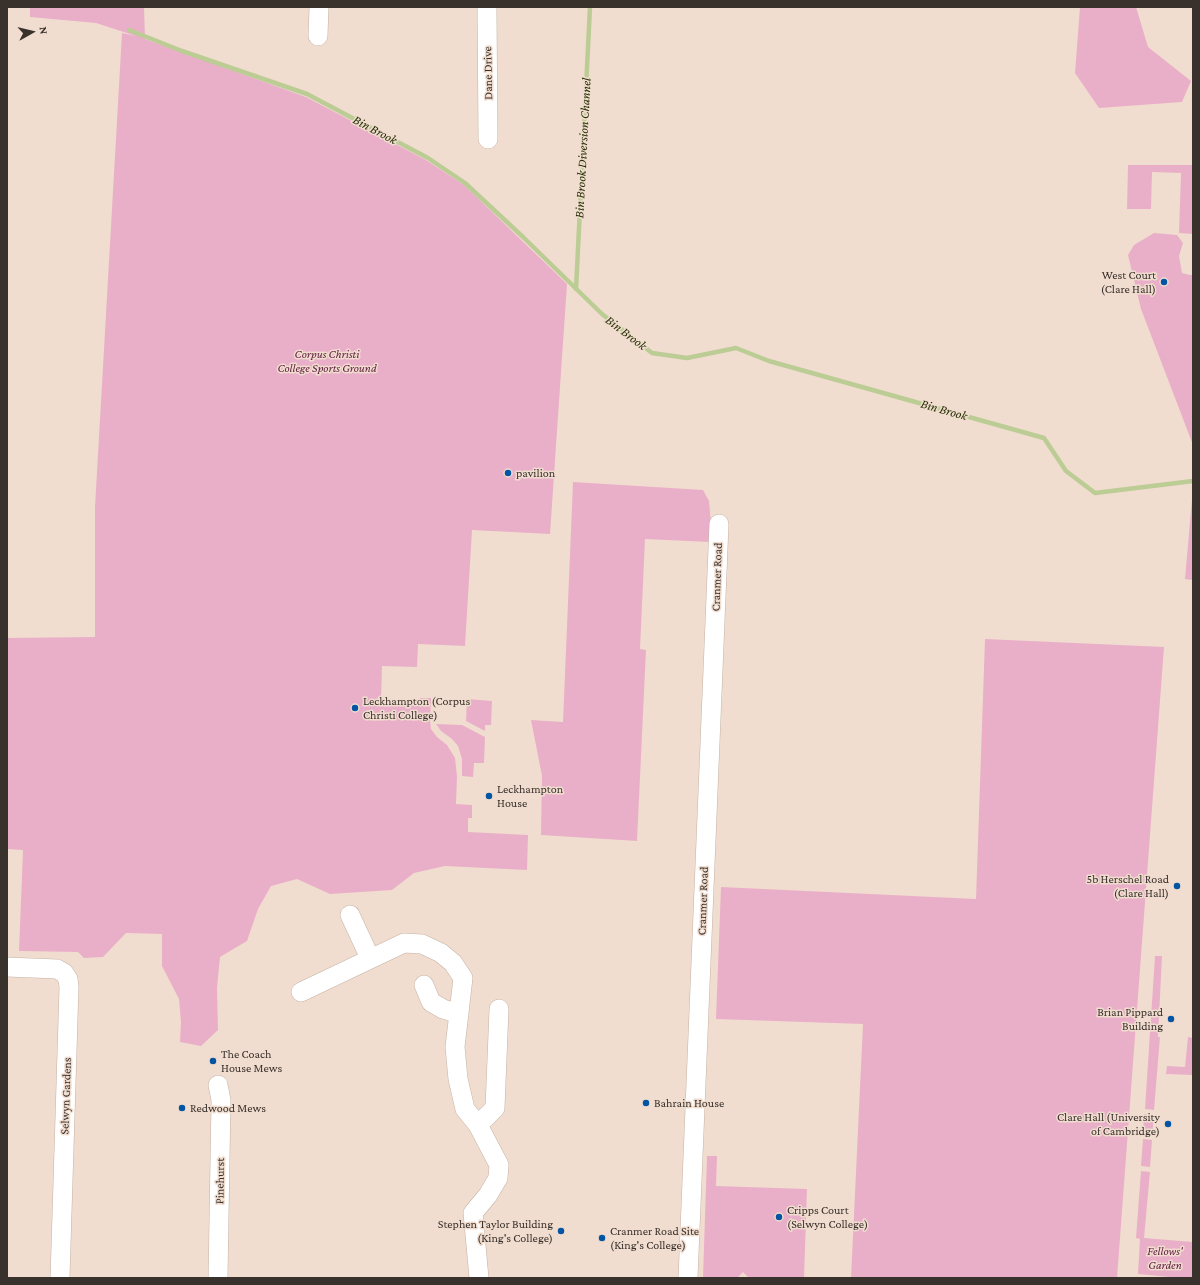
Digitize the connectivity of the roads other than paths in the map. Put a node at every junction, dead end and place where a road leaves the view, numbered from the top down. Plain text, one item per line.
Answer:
1 (319, 7) edge
2 (487, 7) edge
3 (318, 36) dead end
4 (488, 138) dead end
5 (719, 524) dead end
6 (350, 915) dead end
7 (370, 958) junction
8 (7, 967) edge
9 (424, 985) dead end
10 (301, 992) dead end
11 (499, 1009) dead end
12 (459, 1014) junction
13 (218, 1085) dead end
14 (478, 1125) junction
15 (60, 1278) edge
16 (218, 1278) edge
17 (479, 1278) edge
18 (688, 1278) edge

1 - 3 street
2 - 4 street, Dane Drive
5 - 18 street, Cranmer Road
6 - 7 street
7 - 10 street
7 - 12 street
8 - 15 street, Selwyn Gardens
9 - 12 street
11 - 14 street
12 - 14 street
13 - 16 street, Pinehurst
14 - 17 street

